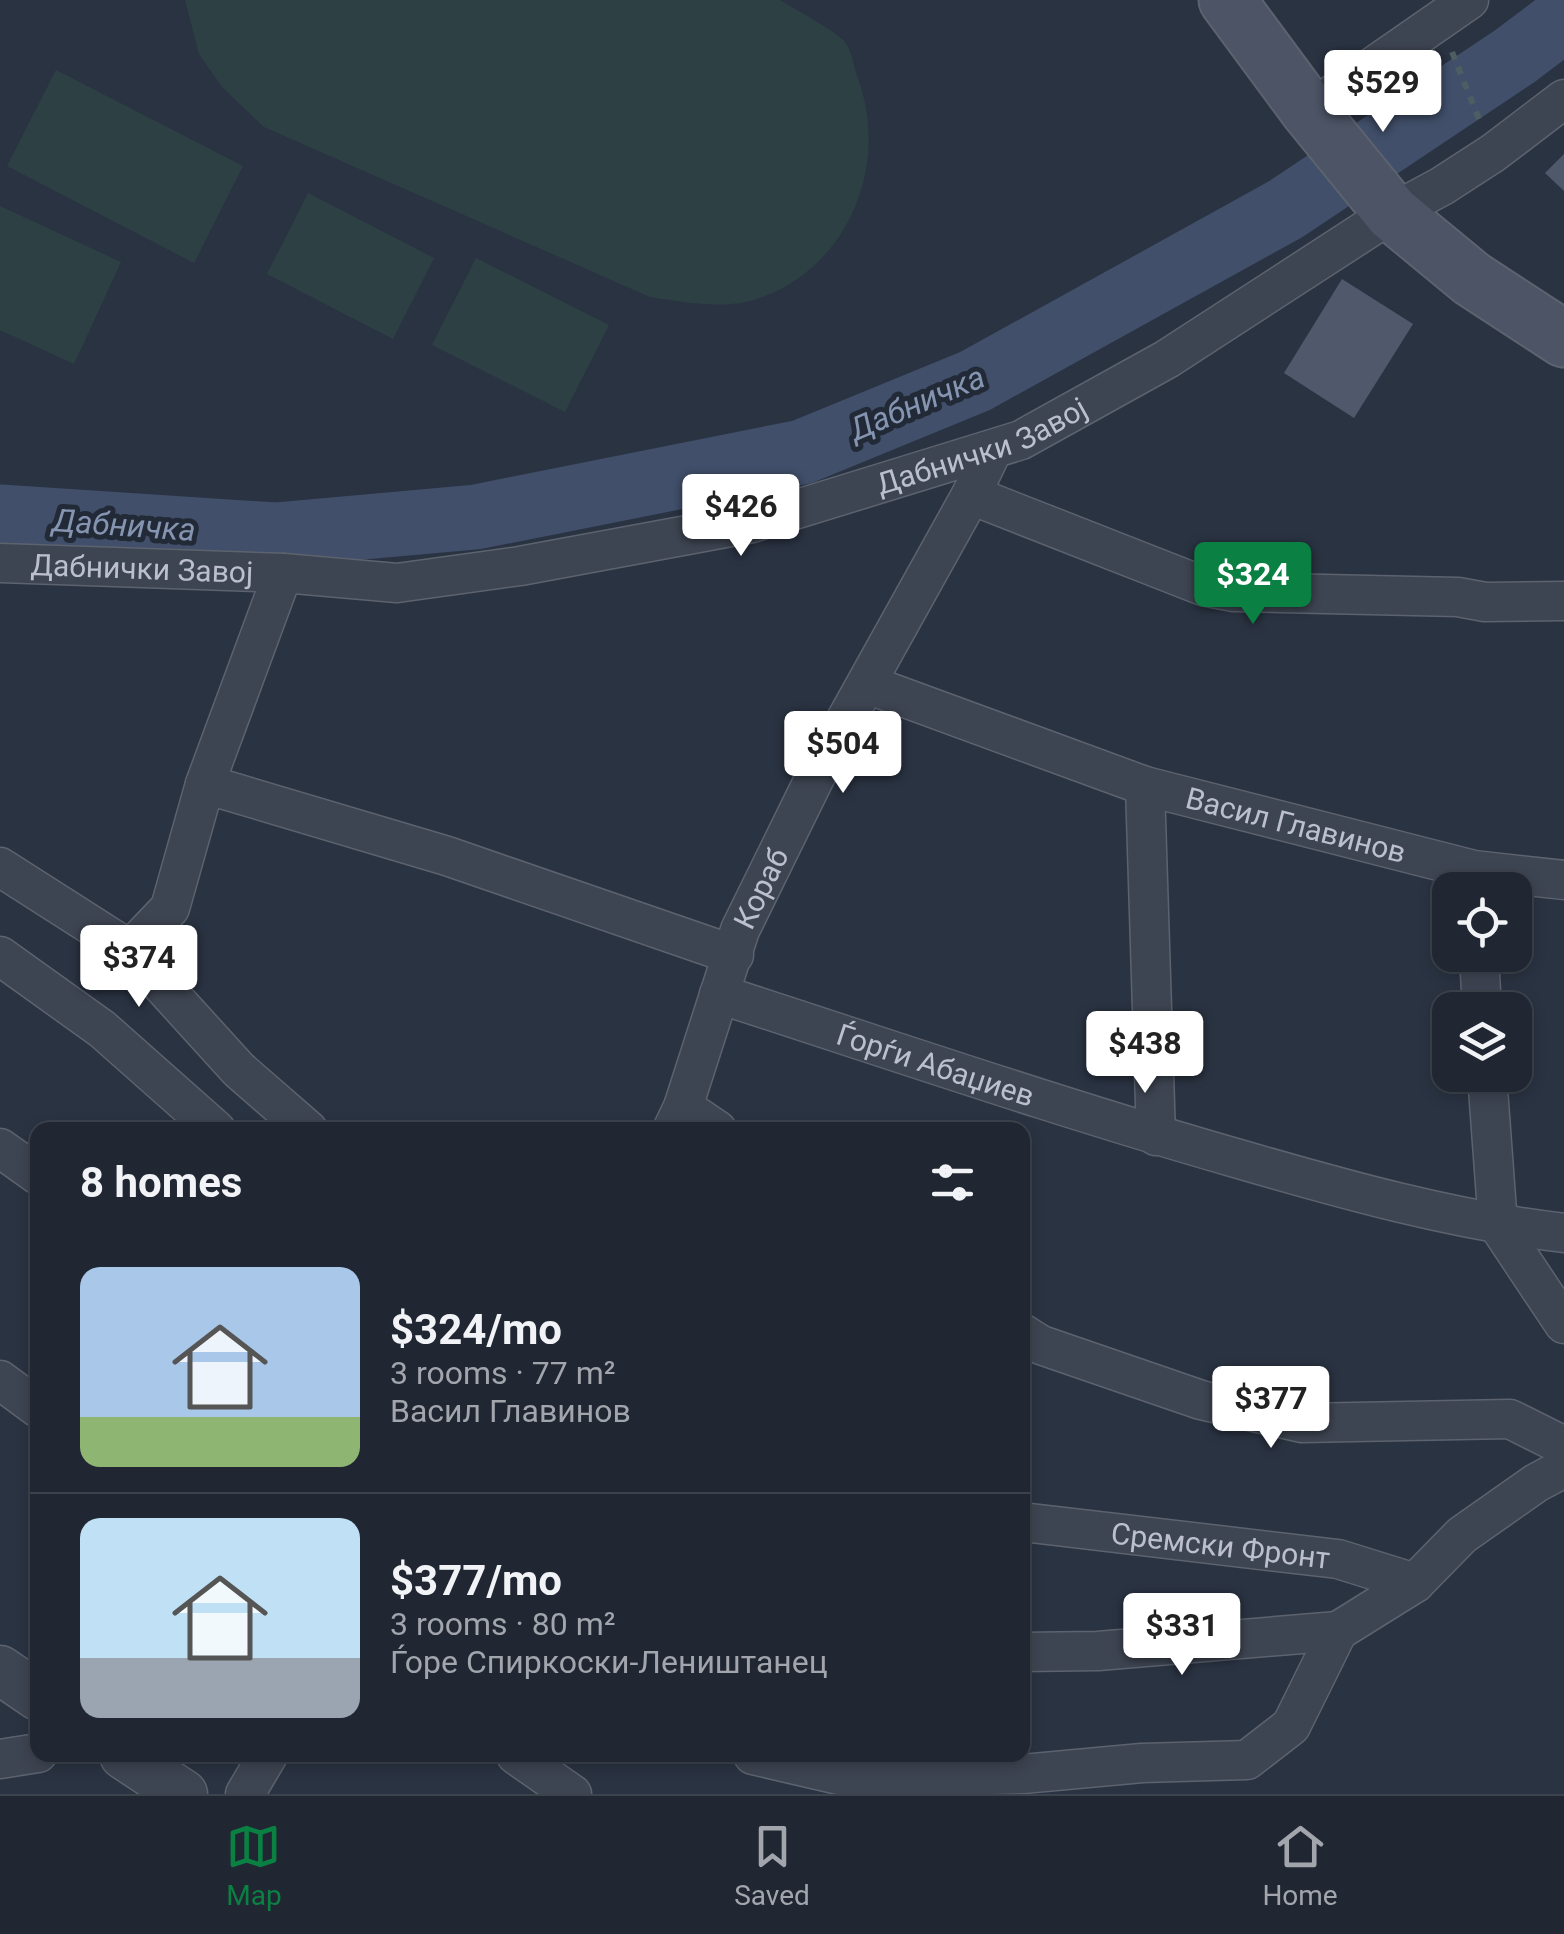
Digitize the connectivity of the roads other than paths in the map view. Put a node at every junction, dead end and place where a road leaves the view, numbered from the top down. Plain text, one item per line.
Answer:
1 (1228, 0) edge
2 (1448, 7) edge
3 (1564, 99) edge
4 (1308, 110) junction
5 (1392, 213) junction
6 (1564, 339) edge
7 (992, 451) junction
8 (971, 495) junction
9 (0, 563) edge
10 (284, 573) junction
11 (1564, 601) edge
12 (866, 684) junction
13 (206, 784) junction
14 (1145, 786) junction
15 (0, 867) edge
16 (1446, 872) edge
17 (1532, 880) edge
18 (1564, 880) edge
19 (130, 950) junction
20 (734, 955) junction
21 (0, 956) edge
22 (719, 994) junction
23 (1488, 1092) edge
24 (678, 1119) edge
25 (207, 1122) edge
26 (299, 1122) edge
27 (1156, 1136) junction
28 (0, 1148) edge
29 (30, 1169) edge
30 (1498, 1225) junction
31 (1564, 1233) edge
32 (1564, 1324) edge
33 (1030, 1338) edge
34 (0, 1380) edge
35 (30, 1402) edge
36 (1564, 1446) edge
37 (1564, 1468) edge
38 (1030, 1523) edge
39 (1415, 1583) junction
40 (1338, 1631) junction
41 (1030, 1652) edge
42 (0, 1670) edge
43 (30, 1691) edge
44 (30, 1755) edge
45 (0, 1759) edge
46 (135, 1762) edge
47 (264, 1762) edge
48 (526, 1762) edge
49 (776, 1762) edge
50 (1141, 1779) edge
51 (855, 1787) edge
52 (183, 1794) edge
53 (245, 1794) edge
54 (572, 1794) edge

1 - 4 main road
2 - 4 street
3 - 5 street, Дабнички Завој
4 - 5 main road
5 - 6 main road
5 - 7 street, Дабнички Завој
7 - 8 street, Кораб
7 - 10 street, Дабнички Завој
8 - 11 street
8 - 12 street, Кораб
9 - 10 street, Дабнички Завој
10 - 13 street, Дабнички Завој
12 - 14 street, Васил Главинов
12 - 20 street, Кораб
13 - 19 street, Дабнички Завој
13 - 20 street
14 - 16 street, Васил Главинов
14 - 27 street, Васил Главинов
15 - 19 street
17 - 18 street, Васил Главинов
19 - 26 street
20 - 22 street, Кораб
21 - 25 street
22 - 24 street, Кораб
22 - 27 street, Ѓорѓи Абаџиев
23 - 30 street
27 - 30 street, Ѓорѓи Абаџиев
28 - 29 street
30 - 31 street, Ѓорѓи Абаџиев
30 - 32 street
33 - 36 street
34 - 35 street
37 - 39 street
38 - 39 street, Сремски Фронт
39 - 40 street
40 - 41 street
40 - 50 street
42 - 43 street
44 - 45 street
46 - 52 street
47 - 53 street
48 - 54 street
49 - 51 street
50 - 51 street

